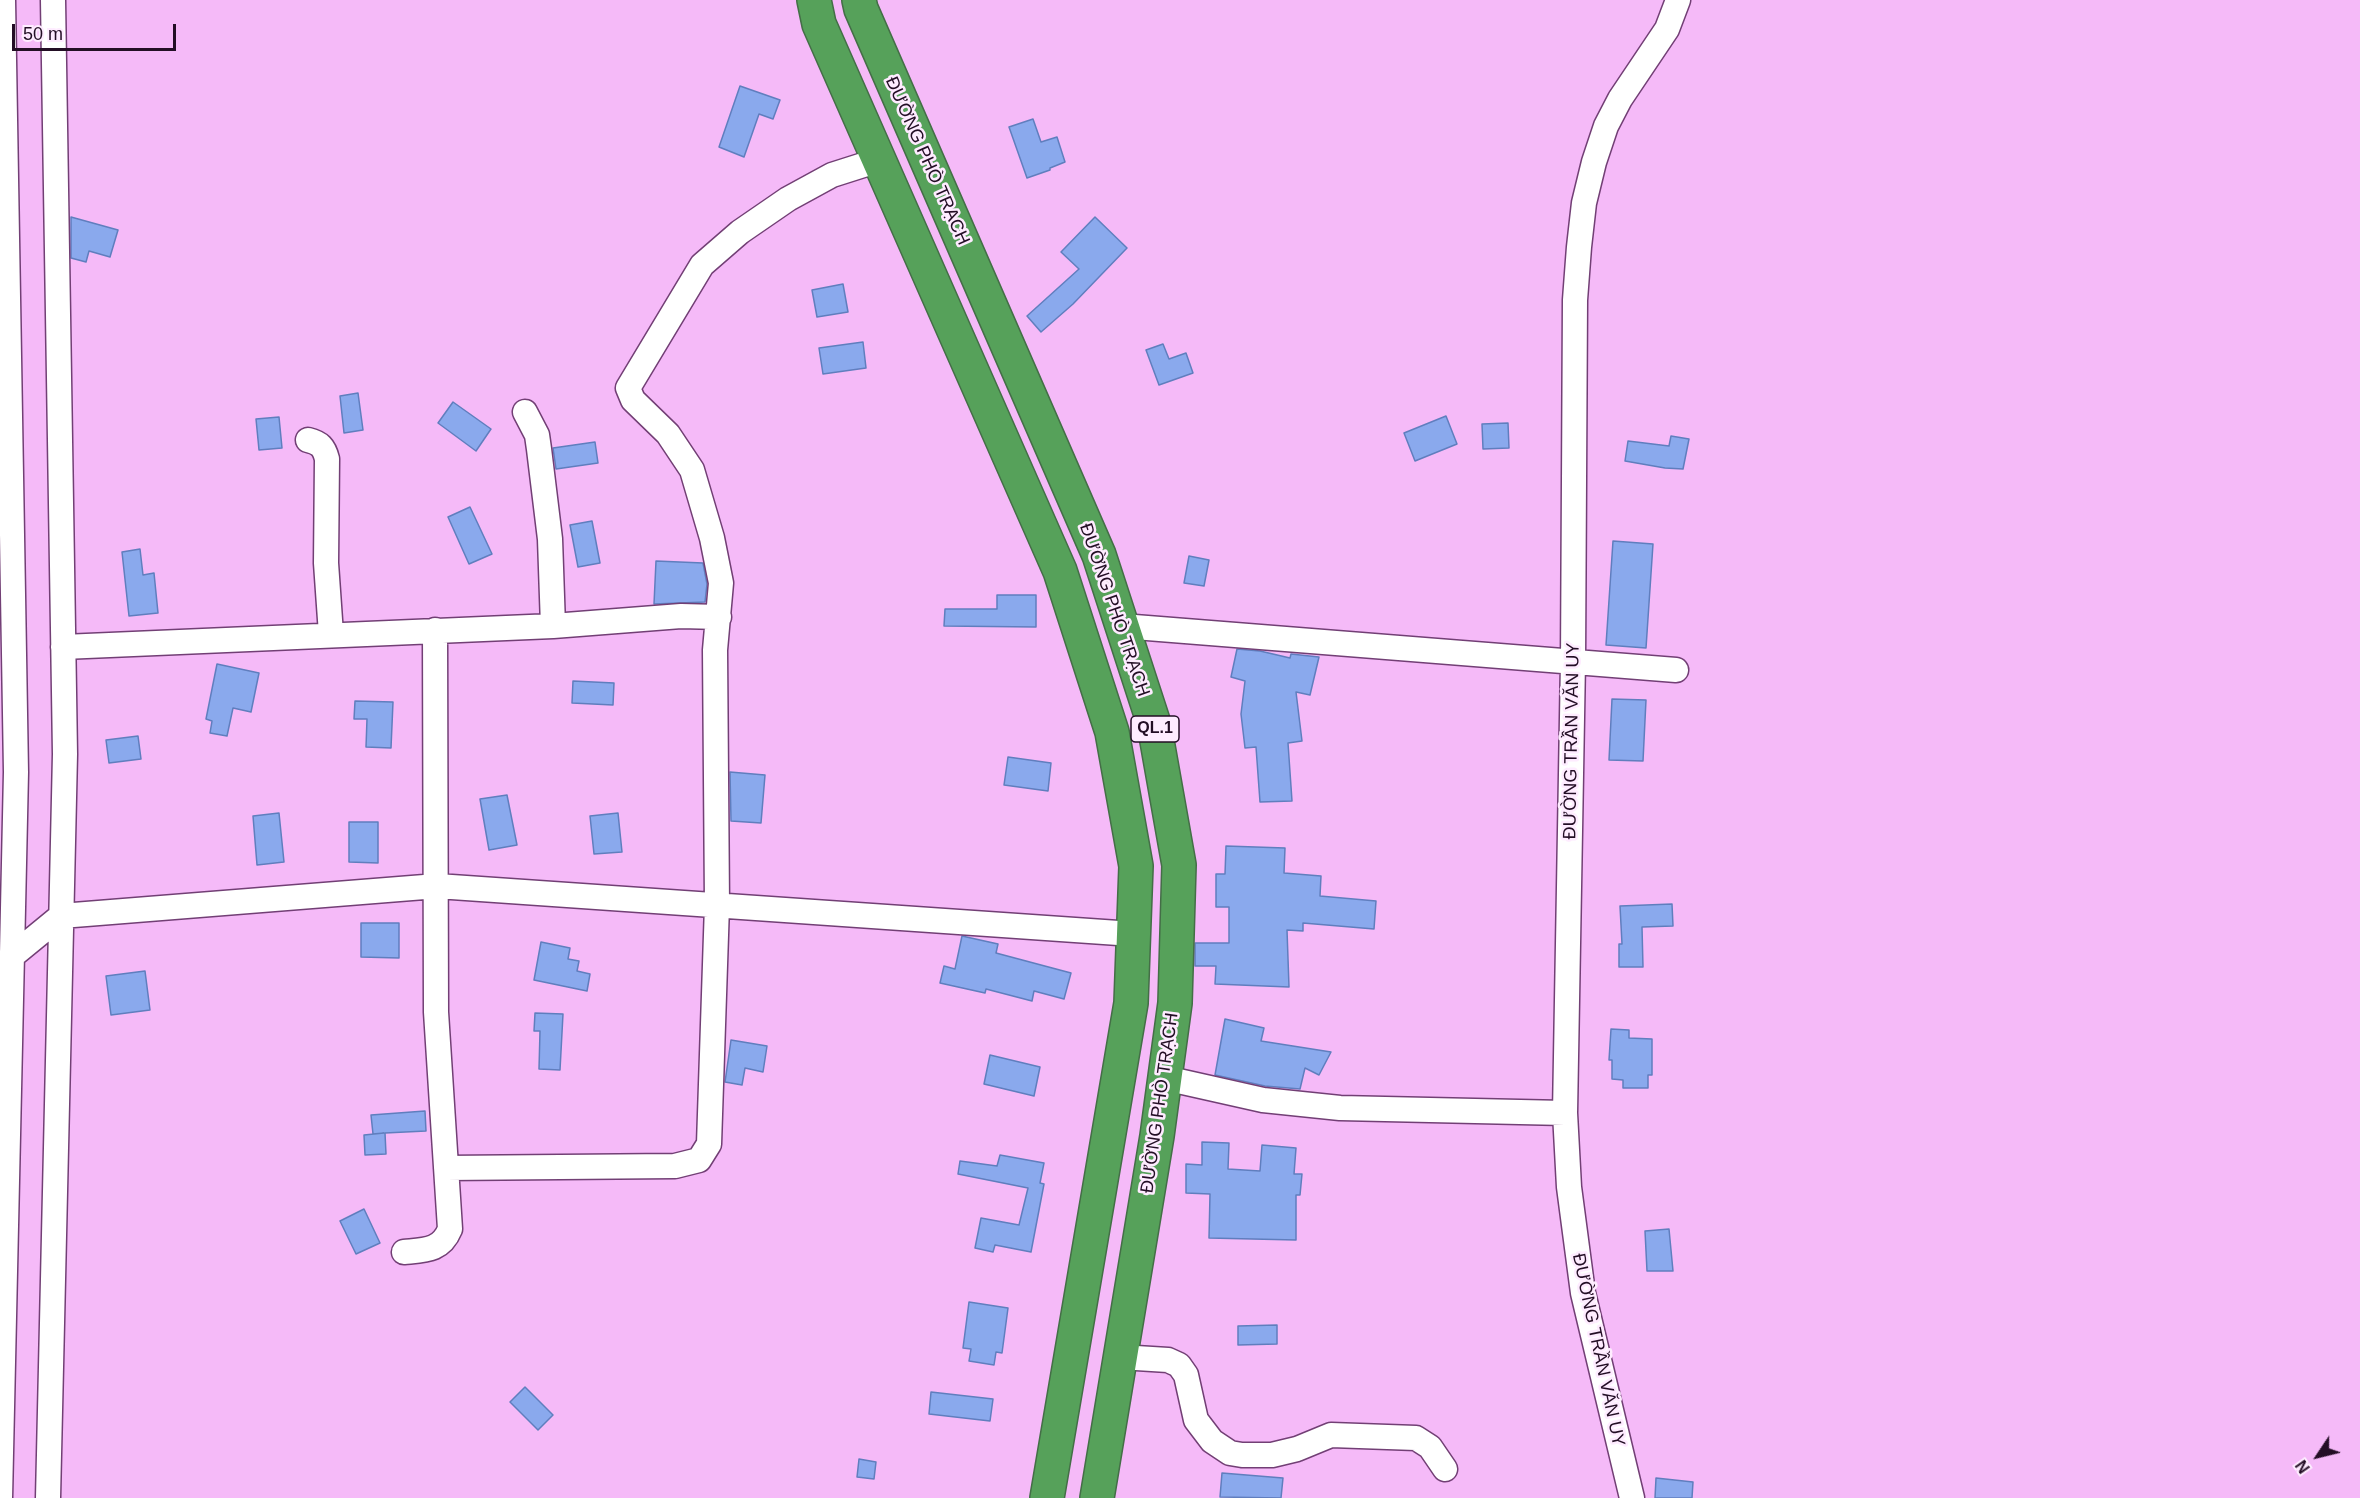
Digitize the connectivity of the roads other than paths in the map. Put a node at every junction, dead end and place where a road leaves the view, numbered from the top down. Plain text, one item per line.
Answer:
1 (3, 0) edge
2 (53, 0) edge
3 (1678, 0) edge
4 (860, 5) edge
5 (817, 12) edge
6 (879, 160) junction
7 (525, 412) dead end
8 (308, 440) dead end
9 (719, 617) junction
10 (552, 626) junction
11 (1122, 626) junction
12 (435, 630) junction
13 (331, 634) junction
14 (63, 647) junction
15 (1573, 661) junction
16 (1676, 670) dead end
17 (437, 886) junction
18 (717, 905) junction
19 (61, 916) junction
20 (1133, 933) junction
21 (6, 961) edge
22 (1165, 1078) junction
23 (1565, 1113) junction
24 (446, 1168) junction
25 (404, 1252) dead end
26 (1120, 1357) junction
27 (1444, 1470) dead end
28 (0, 1498) edge
29 (48, 1498) edge
30 (1047, 1498) edge
31 (1097, 1498) edge
32 (1632, 1498) edge

1 - 21 street
2 - 14 street
3 - 15 street, ĐƯỜNG TRẦN VĂN UY
4 - 11 highway, ĐƯỜNG PHÒ TRẠCH / QL.1
5 - 6 highway, QL.1
6 - 9 street
6 - 20 highway, QL.1
7 - 10 street
8 - 13 street
9 - 10 street
9 - 18 street
10 - 12 street
11 - 15 street
11 - 22 highway, ĐƯỜNG PHÒ TRẠCH / QL.1
12 - 13 street
12 - 17 street
13 - 14 street
14 - 19 street
15 - 16 street
15 - 23 street, ĐƯỜNG TRẦN VĂN UY
17 - 18 street
17 - 19 street
17 - 24 street
18 - 20 street
18 - 24 street
19 - 21 street
19 - 29 street
20 - 30 highway, QL.1
21 - 28 street
22 - 23 street
22 - 26 highway, ĐƯỜNG PHÒ TRẠCH / QL.1
23 - 32 street, ĐƯỜNG TRẦN VĂN UY
24 - 25 street
26 - 27 street
26 - 31 highway, ĐƯỜNG PHÒ TRẠCH / QL.1

